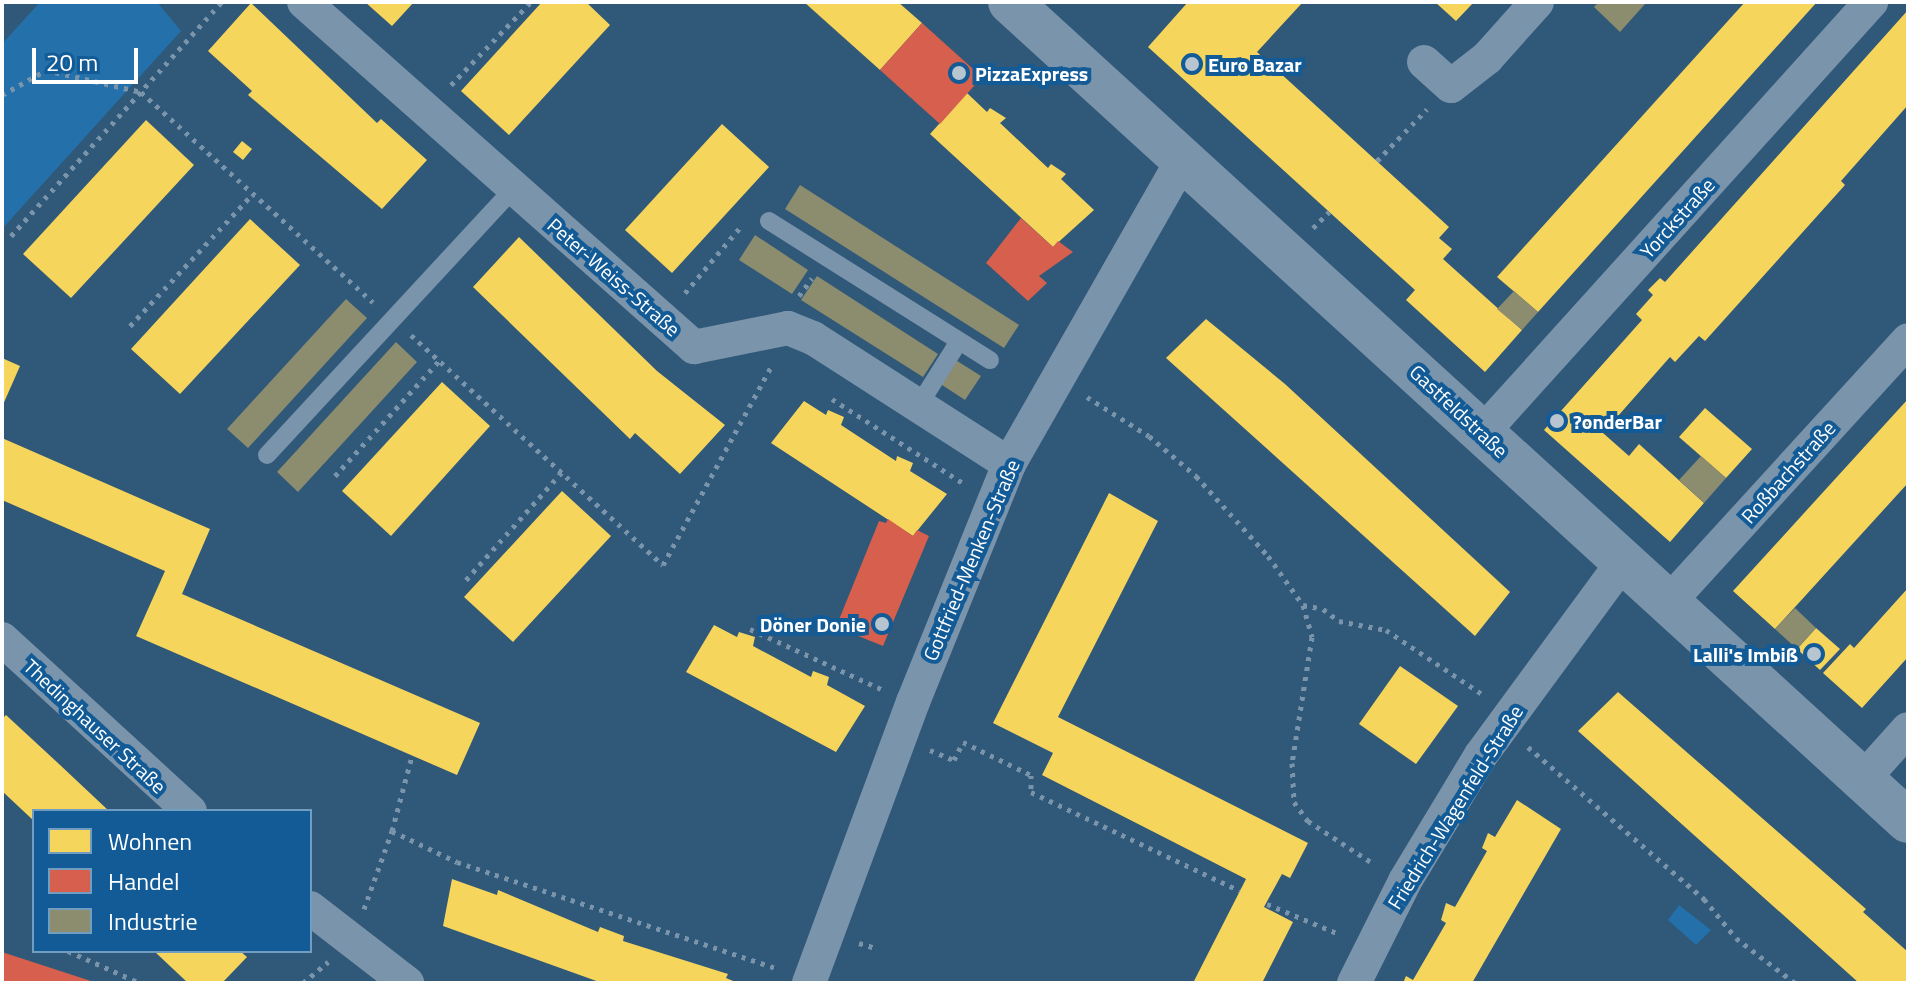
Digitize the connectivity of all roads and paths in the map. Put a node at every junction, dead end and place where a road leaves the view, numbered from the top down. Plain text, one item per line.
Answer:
1 (222, 2) edge
2 (304, 2) edge
3 (531, 2) edge
4 (1010, 2) edge
5 (1537, 2) edge
6 (1871, 2) edge
7 (1424, 62) dead end
8 (1451, 86) junction
9 (141, 92) junction
10 (2, 95) edge
11 (425, 112) junction
12 (1183, 159) junction
13 (1377, 161) dead end
14 (512, 190) junction
15 (251, 196) junction
16 (746, 220) dead end
17 (769, 221) dead end
18 (11, 236) dead end
19 (826, 257) junction
20 (662, 318) junction
21 (393, 319) junction
22 (130, 326) dead end
23 (788, 328) junction
24 (1908, 340) edge
25 (959, 341) junction
26 (990, 360) dead end
27 (439, 361) junction
28 (1055, 379) junction
29 (832, 399) dead end
30 (919, 405) junction
31 (1482, 433) junction
32 (267, 455) dead end
33 (1009, 464) junction
34 (562, 472) junction
35 (335, 476) dead end
36 (994, 502) junction
37 (1624, 560) junction
38 (466, 580) dead end
39 (1668, 603) junction
40 (1303, 605) junction
41 (750, 629) dead end
42 (2, 639) edge
43 (913, 702) junction
44 (1505, 720) junction
45 (1908, 729) edge
46 (900, 737) junction
47 (412, 756) dead end
48 (1863, 779) junction
49 (188, 809) edge
50 (1908, 821) edge
51 (392, 831) junction
52 (1405, 881) junction
53 (1240, 891) dead end
54 (1267, 904) dead end
55 (312, 910) edge
56 (352, 942) junction
57 (1371, 949) junction
58 (72, 953) edge
59 (810, 982) edge
60 (140, 983) edge
61 (407, 983) edge
62 (1354, 983) edge
63 (1795, 983) edge

1 - 9 path
2 - 11 street, Peter-Weiss-Straße
3 - 11 path
4 - 12 street, Gastfeldstraße
5 - 8 street
6 - 31 street, Yorckstraße
7 - 8 street
8 - 13 path
9 - 10 path
9 - 15 path
9 - 18 path
11 - 14 street, Peter-Weiss-Straße
12 - 28 street, Gottfried-Menken-Straße
12 - 31 street, Gastfeldstraße
14 - 20 street, Peter-Weiss-Straße
14 - 21 lane
15 - 21 path
15 - 22 path
16 - 20 path
17 - 19 lane
19 - 23 path
19 - 25 lane
20 - 23 street, Peter-Weiss-Straße
21 - 27 path
21 - 32 lane
23 - 30 street
23 - 34 path
24 - 39 street, Roßbachstraße
25 - 26 lane
25 - 30 lane
27 - 34 path
27 - 35 path
28 - 33 street, Gottfried-Menken-Straße
28 - 40 path
29 - 36 path
30 - 33 street
31 - 37 street, Gastfeldstraße
33 - 36 street, Gottfried-Menken-Straße
34 - 38 path
36 - 43 street, Gottfried-Menken-Straße
37 - 39 street, Gastfeldstraße
37 - 44 street, Friedrich-Wagenfeld-Straße
39 - 48 street, Gastfeldstraße
40 - 44 path
40 - 52 path
41 - 43 path
42 - 49 street, Thedinghauser Straße
43 - 46 street, Gottfried-Menken-Straße
44 - 52 street, Friedrich-Wagenfeld-Straße
44 - 63 path
45 - 48 street
46 - 53 path
46 - 59 street, Gottfried-Menken-Straße
47 - 51 path
48 - 50 street, Gastfeldstraße
51 - 56 path
51 - 59 path
52 - 57 street, Friedrich-Wagenfeld-Straße
54 - 57 path
55 - 56 street
56 - 61 street
57 - 62 street, Friedrich-Wagenfeld-Straße
58 - 60 path

